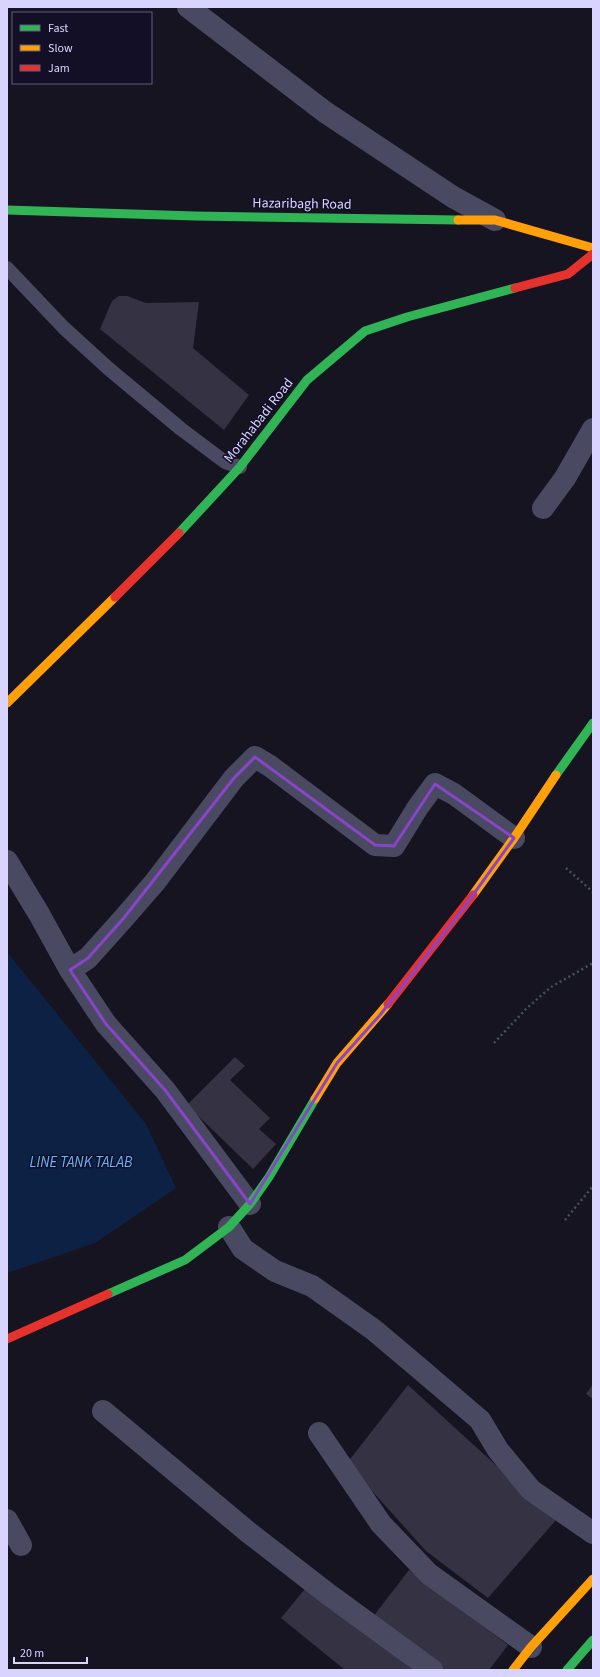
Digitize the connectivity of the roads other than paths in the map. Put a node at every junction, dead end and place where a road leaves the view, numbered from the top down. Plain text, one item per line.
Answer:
1 (188, 7) edge
2 (7, 210) edge
3 (495, 220) junction
4 (593, 248) edge
5 (593, 254) edge
6 (7, 268) edge
7 (593, 429) edge
8 (240, 467) junction
9 (543, 508) dead end
10 (7, 703) edge
11 (593, 723) edge
12 (514, 838) junction
13 (7, 861) edge
14 (70, 970) junction
15 (250, 1204) junction
16 (229, 1227) junction
17 (7, 1340) edge
18 (103, 1412) dead end
19 (319, 1433) dead end
20 (7, 1520) edge
21 (593, 1533) edge
22 (21, 1545) dead end
23 (593, 1579) edge
24 (593, 1640) edge
25 (531, 1647) junction
26 (432, 1670) edge
27 (513, 1670) edge
28 (567, 1670) edge

1 - 3 street
2 - 3 main road, Hazaribagh Road
3 - 4 main road, Hazaribagh Road
5 - 8 main road, Morahabadi Road
6 - 8 lane
7 - 9 street
8 - 10 main road, Morahabadi Road
11 - 12 main road
12 - 14 street
12 - 15 main road
13 - 14 street
14 - 15 street
15 - 16 main road
16 - 17 main road
16 - 21 street
18 - 26 street
19 - 25 street
20 - 22 street
23 - 25 main road
24 - 28 main road
25 - 27 main road

